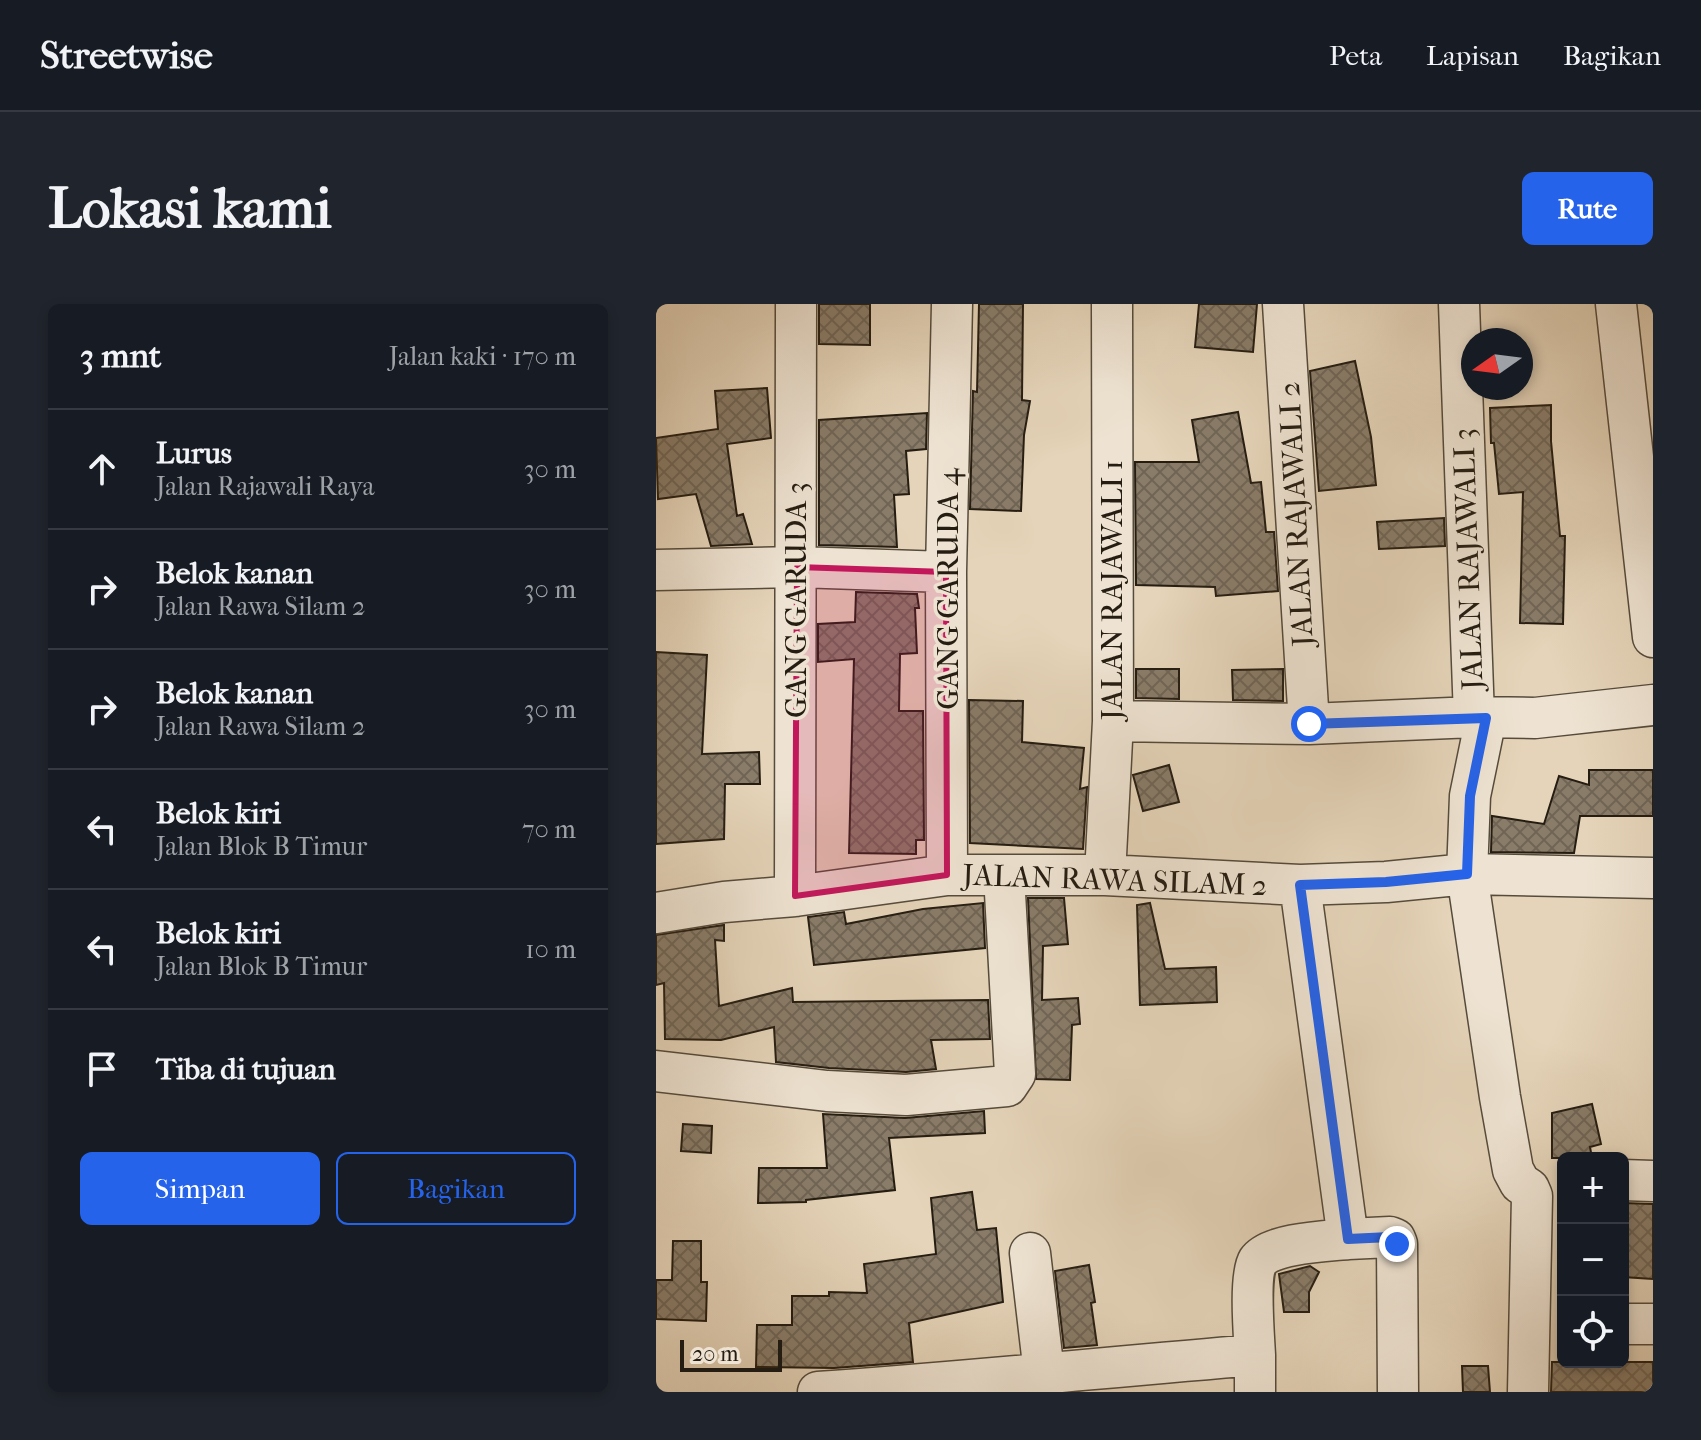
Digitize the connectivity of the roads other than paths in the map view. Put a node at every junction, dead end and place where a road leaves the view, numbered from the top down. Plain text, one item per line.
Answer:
1 (796, 304) edge
2 (952, 304) edge
3 (1112, 304) edge
4 (1283, 304) edge
5 (1459, 304) edge
6 (1616, 304) edge
7 (797, 567) junction
8 (656, 570) edge
9 (946, 572) junction
10 (1653, 637) edge
11 (1653, 705) edge
12 (1480, 718) junction
13 (1113, 721) junction
14 (1309, 724) junction
15 (1467, 874) junction
16 (947, 875) junction
17 (1004, 875) junction
18 (1105, 875) junction
19 (1653, 878) edge
20 (1300, 885) junction
21 (795, 896) junction
22 (656, 913) edge
23 (656, 1071) edge
24 (1629, 1180) edge
25 (1653, 1181) edge
26 (1348, 1239) junction
27 (1030, 1253) dead end
28 (1546, 1324) edge
29 (1629, 1324) edge
30 (1653, 1324) edge
31 (1044, 1373) junction
32 (1255, 1374) edge
33 (1102, 1380) edge
34 (818, 1392) edge
35 (1398, 1392) edge
36 (1528, 1392) edge

1 - 7 street, GANG GARUDA 3
2 - 9 street, GANG GARUDA 4
3 - 13 street, JALAN RAJAWALI 1
4 - 14 street, JALAN RAJAWALI 2
5 - 12 street, JALAN RAJAWALI 3
6 - 10 street
7 - 8 street
7 - 9 street
7 - 21 street, GANG GARUDA 3
9 - 16 street, GANG GARUDA 4
11 - 12 street
12 - 14 street
12 - 15 street
13 - 14 street
13 - 18 street, JALAN RAJAWALI 1
15 - 19 street, JALAN RAWA SILAM 2
15 - 20 street, JALAN RAWA SILAM 2
15 - 28 street
16 - 17 street, JALAN RAWA SILAM 2
16 - 21 street, JALAN RAWA SILAM 2
17 - 18 street, JALAN RAWA SILAM 2
17 - 23 street
18 - 20 street, JALAN RAWA SILAM 2
20 - 26 street
21 - 22 street, JALAN RAWA SILAM 2
24 - 25 street
26 - 32 street
26 - 35 street
27 - 31 street
28 - 36 street
29 - 30 street
31 - 33 street
31 - 34 street
32 - 33 street

